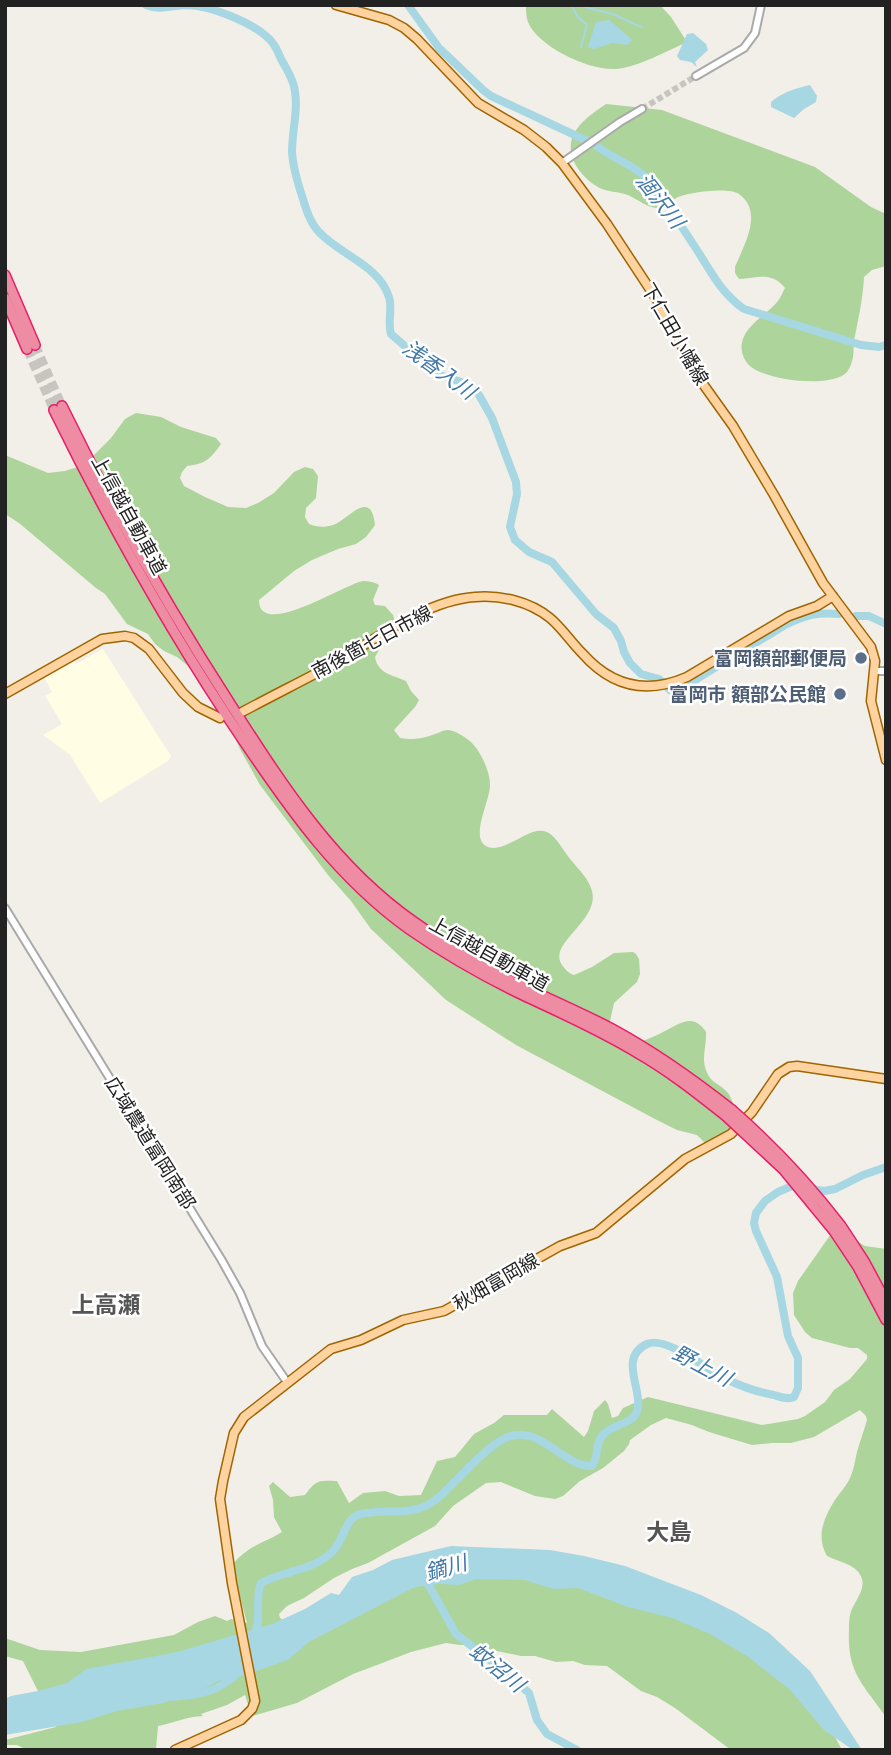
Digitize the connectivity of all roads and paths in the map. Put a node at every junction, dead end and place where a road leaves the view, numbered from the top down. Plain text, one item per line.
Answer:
1 (336, 5) edge
2 (761, 5) edge
3 (696, 76) tunnel mouth
4 (642, 109) tunnel mouth
5 (562, 163) junction
6 (5, 275) edge
7 (5, 298) edge
8 (58, 408) tunnel mouth
9 (833, 596) junction
10 (874, 671) junction
11 (886, 671) edge
12 (5, 694) edge
13 (242, 712) dead end
14 (220, 718) dead end
15 (886, 760) edge
16 (5, 908) edge
17 (886, 1079) edge
18 (838, 1228) junction
19 (886, 1302) edge
20 (886, 1320) edge
21 (288, 1382) junction
22 (175, 1750) edge

1 - 5 main road, 下仁田小幡線
2 - 3 street
4 - 5 street
5 - 9 main road, 下仁田小幡線
6 - 7 highway
8 - 18 highway, 上信越自動車道, bridge
9 - 10 main road, 下仁田小幡線
9 - 13 main road, 南後箇七日市線
10 - 11 street
10 - 15 main road, 下仁田小幡線
12 - 14 main road
16 - 21 street, 広域農道富岡南部
17 - 21 main road, 秋畑富岡線
18 - 19 highway, 上信越自動車道
18 - 20 highway, 上信越自動車道
21 - 22 main road, 秋畑富岡線

